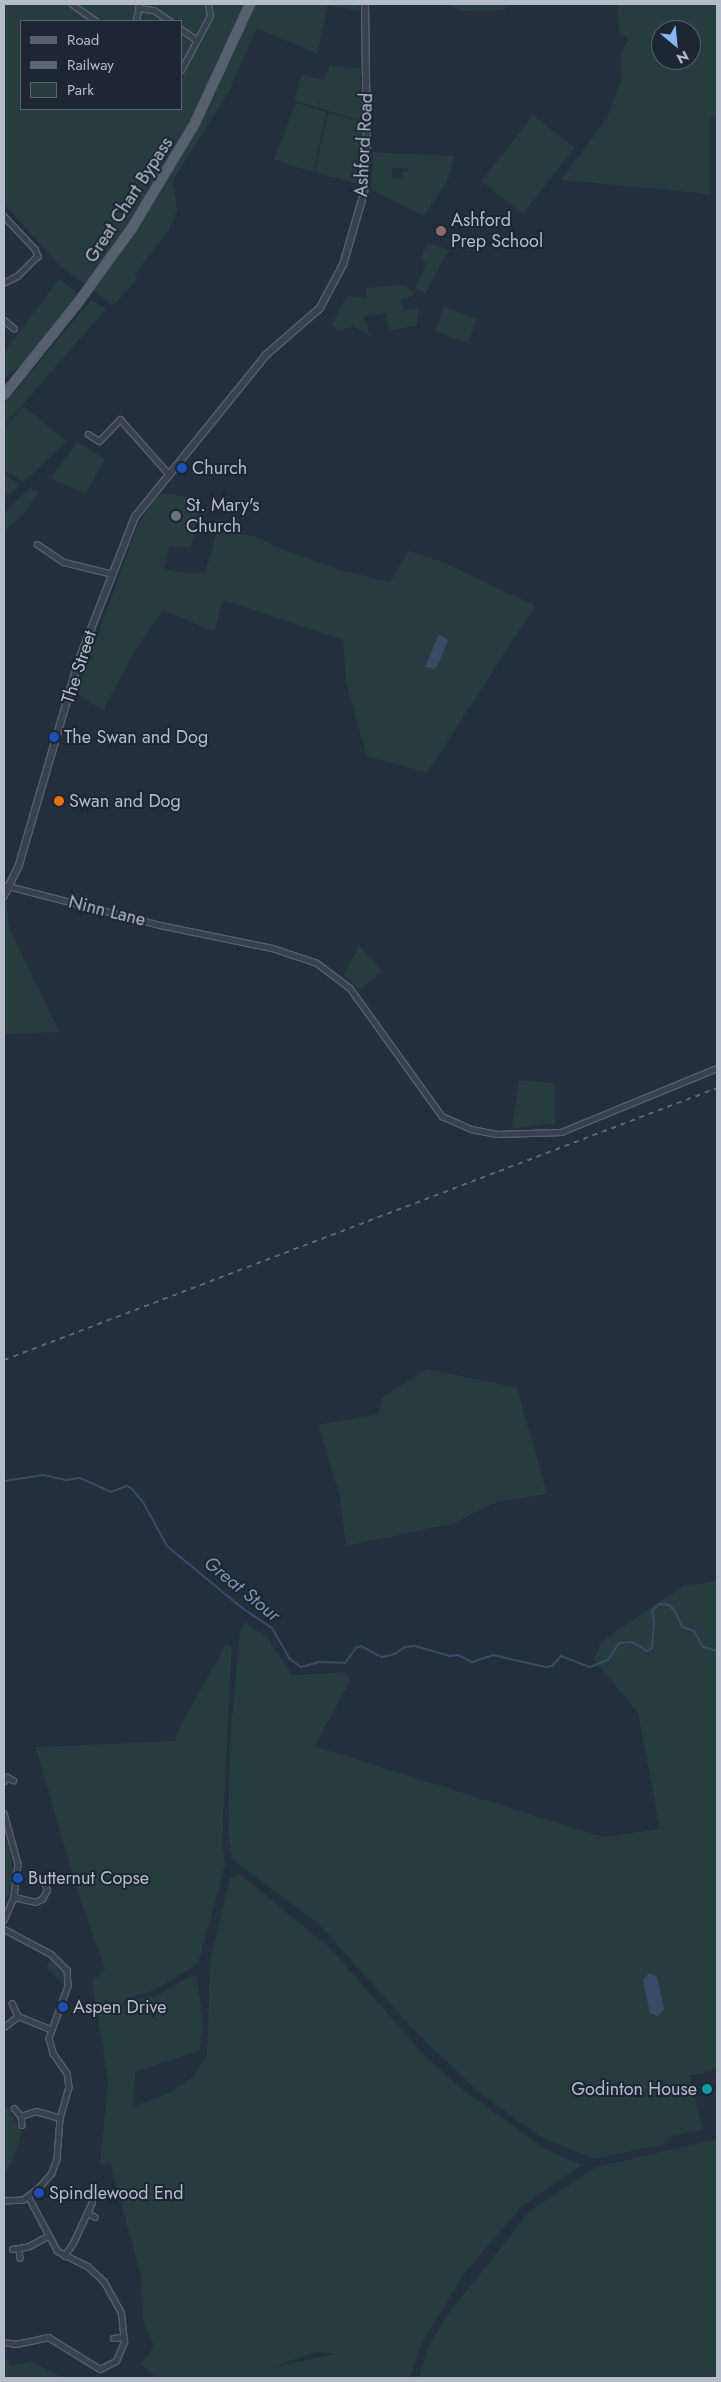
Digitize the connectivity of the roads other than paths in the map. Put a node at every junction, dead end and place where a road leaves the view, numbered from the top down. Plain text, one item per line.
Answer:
1 (72, 4) edge
2 (83, 4) edge
3 (208, 4) edge
4 (250, 4) edge
5 (365, 4) edge
6 (139, 6) edge
7 (78, 10) junction
8 (94, 20) edge
9 (136, 20) edge
10 (169, 20) edge
11 (182, 30) edge
12 (197, 40) junction
13 (182, 68) edge
14 (4, 216) edge
15 (4, 283) edge
16 (4, 320) edge
17 (14, 328) dead end
18 (4, 395) edge
19 (88, 434) dead end
20 (180, 464) joint
21 (169, 474) junction
22 (37, 544) dead end
23 (113, 574) junction
24 (7, 885) edge
25 (4, 896) edge
26 (717, 1068) edge
27 (5, 1772) edge
28 (5, 1779) edge
29 (13, 1780) dead end
30 (4, 1813) edge
31 (44, 1883) dead end
32 (47, 1890) junction
33 (55, 1890) dead end
34 (14, 1897) junction
35 (4, 1920) edge
36 (4, 1929) edge
37 (12, 2003) dead end
38 (18, 2016) junction
39 (4, 2027) edge
40 (51, 2028) junction
41 (14, 2108) dead end
42 (21, 2116) junction
43 (60, 2118) junction
44 (22, 2125) dead end
45 (28, 2197) junction
46 (4, 2201) edge
47 (92, 2202) dead end
48 (87, 2212) junction
49 (95, 2217) dead end
50 (48, 2236) junction
51 (12, 2249) dead end
52 (19, 2249) junction
53 (64, 2256) junction
54 (20, 2258) dead end
55 (113, 2338) dead end
56 (124, 2339) junction
57 (4, 2342) edge

1 - 7 street
2 - 7 street
3 - 12 street
4 - 18 main road, Great Chart Bypass
5 - 20 street, Ashford Road
6 - 9 street
6 - 10 street
7 - 8 street
11 - 12 street
12 - 13 street
14 - 15 street
16 - 17 street
19 - 21 street
20 - 21 street, The Street
21 - 23 street, The Street
22 - 23 street
23 - 24 street, The Street
24 - 25 street, The Street
24 - 26 street, Ninn Lane
27 - 28 street
28 - 29 street
30 - 34 street
31 - 32 street
32 - 33 street
32 - 34 street
34 - 35 street
36 - 40 street
37 - 38 street
38 - 39 street
38 - 40 street
40 - 43 street
41 - 42 street
42 - 43 street
42 - 44 street
43 - 45 street
45 - 46 street
45 - 50 street
47 - 48 street
48 - 49 street
48 - 53 street
50 - 52 street
50 - 53 street
51 - 52 street
52 - 54 street
53 - 56 street
55 - 56 street
56 - 57 street

